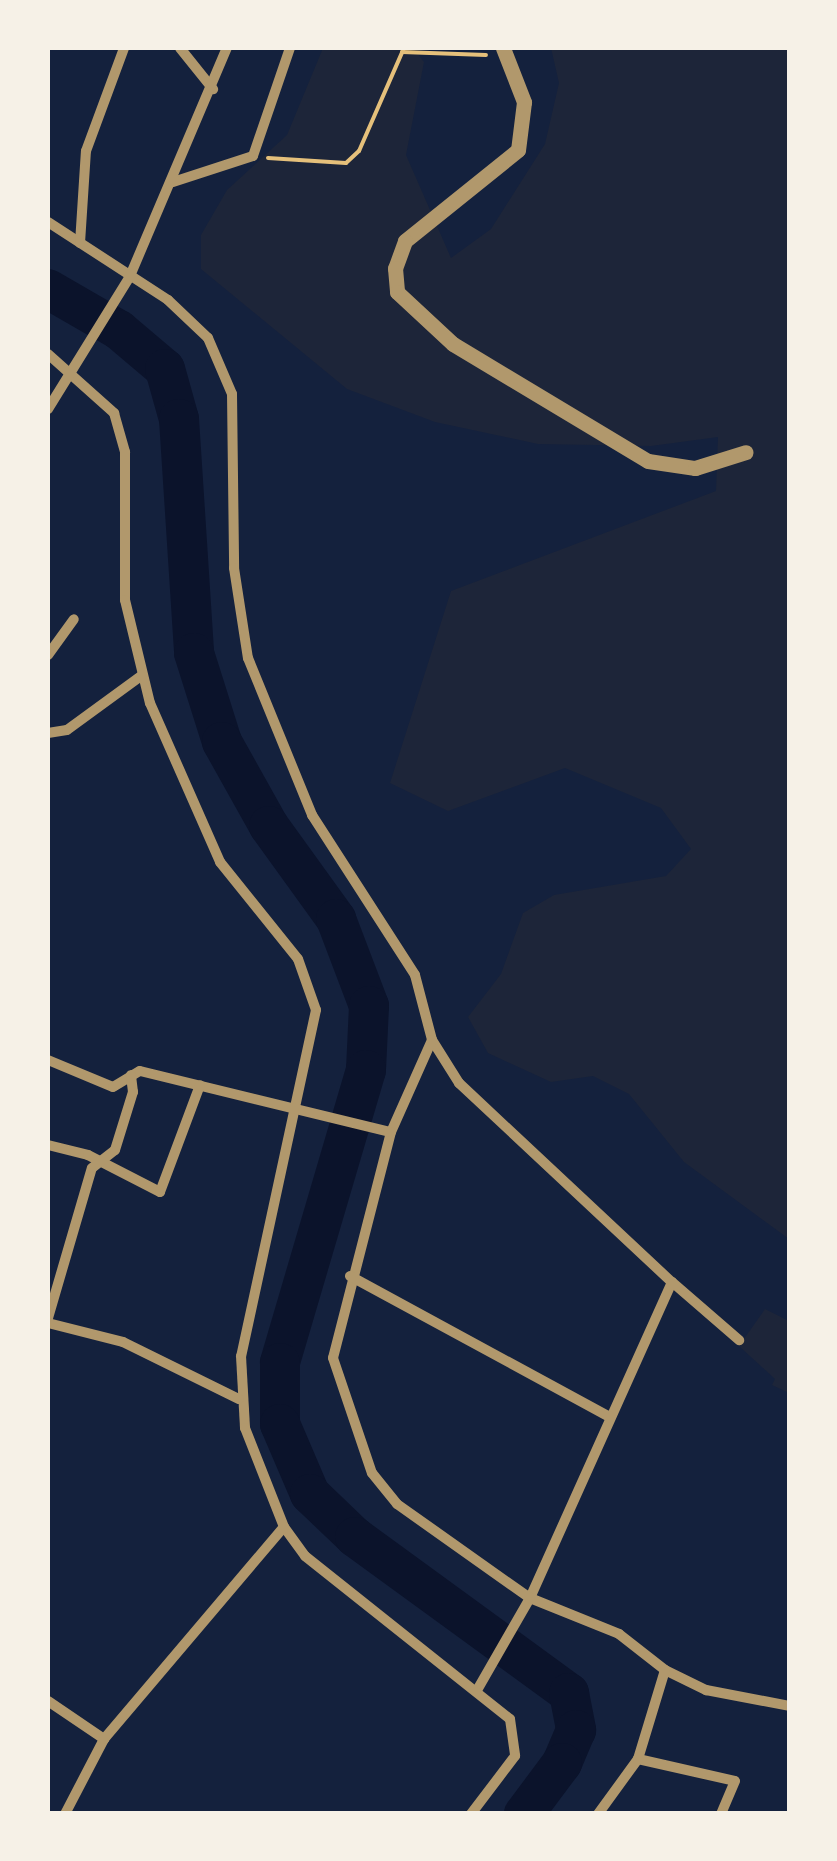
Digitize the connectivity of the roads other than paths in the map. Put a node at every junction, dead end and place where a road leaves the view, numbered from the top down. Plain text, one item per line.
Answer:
1 (124, 48) edge
2 (180, 48) edge
3 (227, 48) edge
4 (290, 48) edge
5 (504, 52) edge
6 (214, 88) junction
7 (173, 182) junction
8 (48, 222) edge
9 (80, 243) junction
10 (130, 276) junction
11 (48, 354) edge
12 (70, 372) junction
13 (48, 409) edge
14 (746, 452) dead end
15 (74, 618) dead end
16 (48, 656) edge
17 (141, 676) junction
18 (48, 733) edge
19 (432, 1040) junction
20 (48, 1060) edge
21 (131, 1075) junction
22 (200, 1085) junction
23 (300, 1109) junction
24 (385, 1130) junction
25 (48, 1146) edge
26 (98, 1161) junction
27 (350, 1276) junction
28 (672, 1282) junction
29 (48, 1321) edge
30 (739, 1340) dead end
31 (239, 1399) junction
32 (610, 1417) junction
33 (284, 1527) junction
34 (530, 1598) junction
35 (665, 1670) junction
36 (477, 1690) junction
37 (48, 1701) edge
38 (790, 1706) edge
39 (104, 1738) junction
40 (638, 1759) junction
41 (65, 1814) edge
42 (471, 1814) edge
43 (598, 1814) edge
44 (721, 1814) edge

1 - 9 street
2 - 6 street
3 - 6 street
4 - 7 street
5 - 14 street
6 - 7 street
7 - 10 street
8 - 9 street
9 - 10 street
10 - 12 street
10 - 19 street
11 - 12 street
12 - 13 street
12 - 17 street
15 - 16 street
17 - 18 street
17 - 23 street
19 - 24 street
19 - 28 street
20 - 21 street
21 - 22 street
21 - 26 street
22 - 23 street
22 - 26 street
23 - 24 street
23 - 31 street
24 - 27 street
25 - 26 street
26 - 29 street
27 - 32 street
27 - 34 street
28 - 30 street
28 - 32 street
29 - 31 street
31 - 33 street
32 - 34 street
33 - 36 street
33 - 39 street
34 - 35 street
34 - 36 street
35 - 38 street
35 - 40 street
36 - 42 street
37 - 39 street
39 - 41 street
40 - 43 street
40 - 44 street

